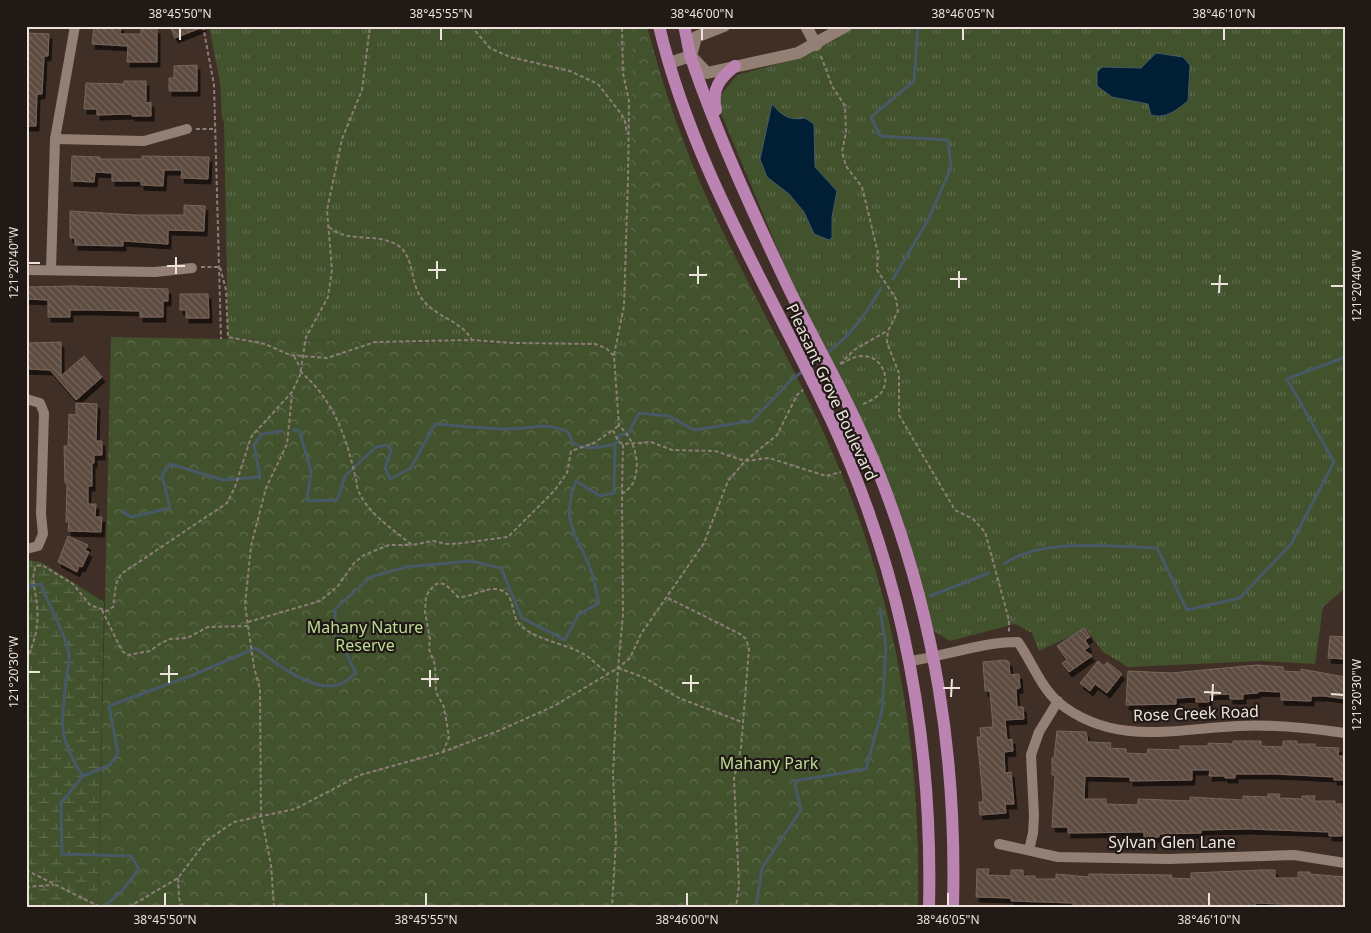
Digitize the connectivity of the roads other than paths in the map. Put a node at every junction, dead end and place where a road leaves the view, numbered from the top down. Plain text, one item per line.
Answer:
1 (76, 26) edge
2 (659, 26) edge
3 (684, 26) edge
4 (724, 26) edge
5 (806, 26) edge
6 (846, 26) edge
7 (816, 45) junction
8 (691, 56) junction
9 (669, 63) junction
10 (735, 66) junction
11 (187, 128) road end
12 (55, 139) junction
13 (724, 144) junction
14 (192, 268) road end
15 (26, 270) edge
16 (51, 270) junction
17 (26, 399) edge
18 (26, 548) edge
19 (934, 658) junction
20 (910, 661) junction
21 (1058, 701) junction
22 (1345, 733) edge
23 (1000, 844) dead end
24 (1029, 850) junction
25 (1345, 862) edge
26 (929, 907) edge
27 (953, 907) edge

1 - 12 street
2 - 9 main road, Pleasant Grove Boulevard
3 - 8 main road, Pleasant Grove Boulevard
4 - 8 street
5 - 7 street
6 - 7 street
7 - 10 street
8 - 9 street
8 - 10 street
8 - 13 main road, Pleasant Grove Boulevard
9 - 20 main road, Pleasant Grove Boulevard
10 - 13 main road
11 - 12 street
12 - 16 street
13 - 19 main road, Pleasant Grove Boulevard
14 - 16 street
15 - 16 street
17 - 18 street
19 - 20 street
19 - 21 street, Rose Creek Road
19 - 27 main road, Pleasant Grove Boulevard
20 - 26 main road, Pleasant Grove Boulevard
21 - 22 street, Rose Creek Road
21 - 24 street
23 - 24 street, Sylvan Glen Lane
24 - 25 street, Sylvan Glen Lane

